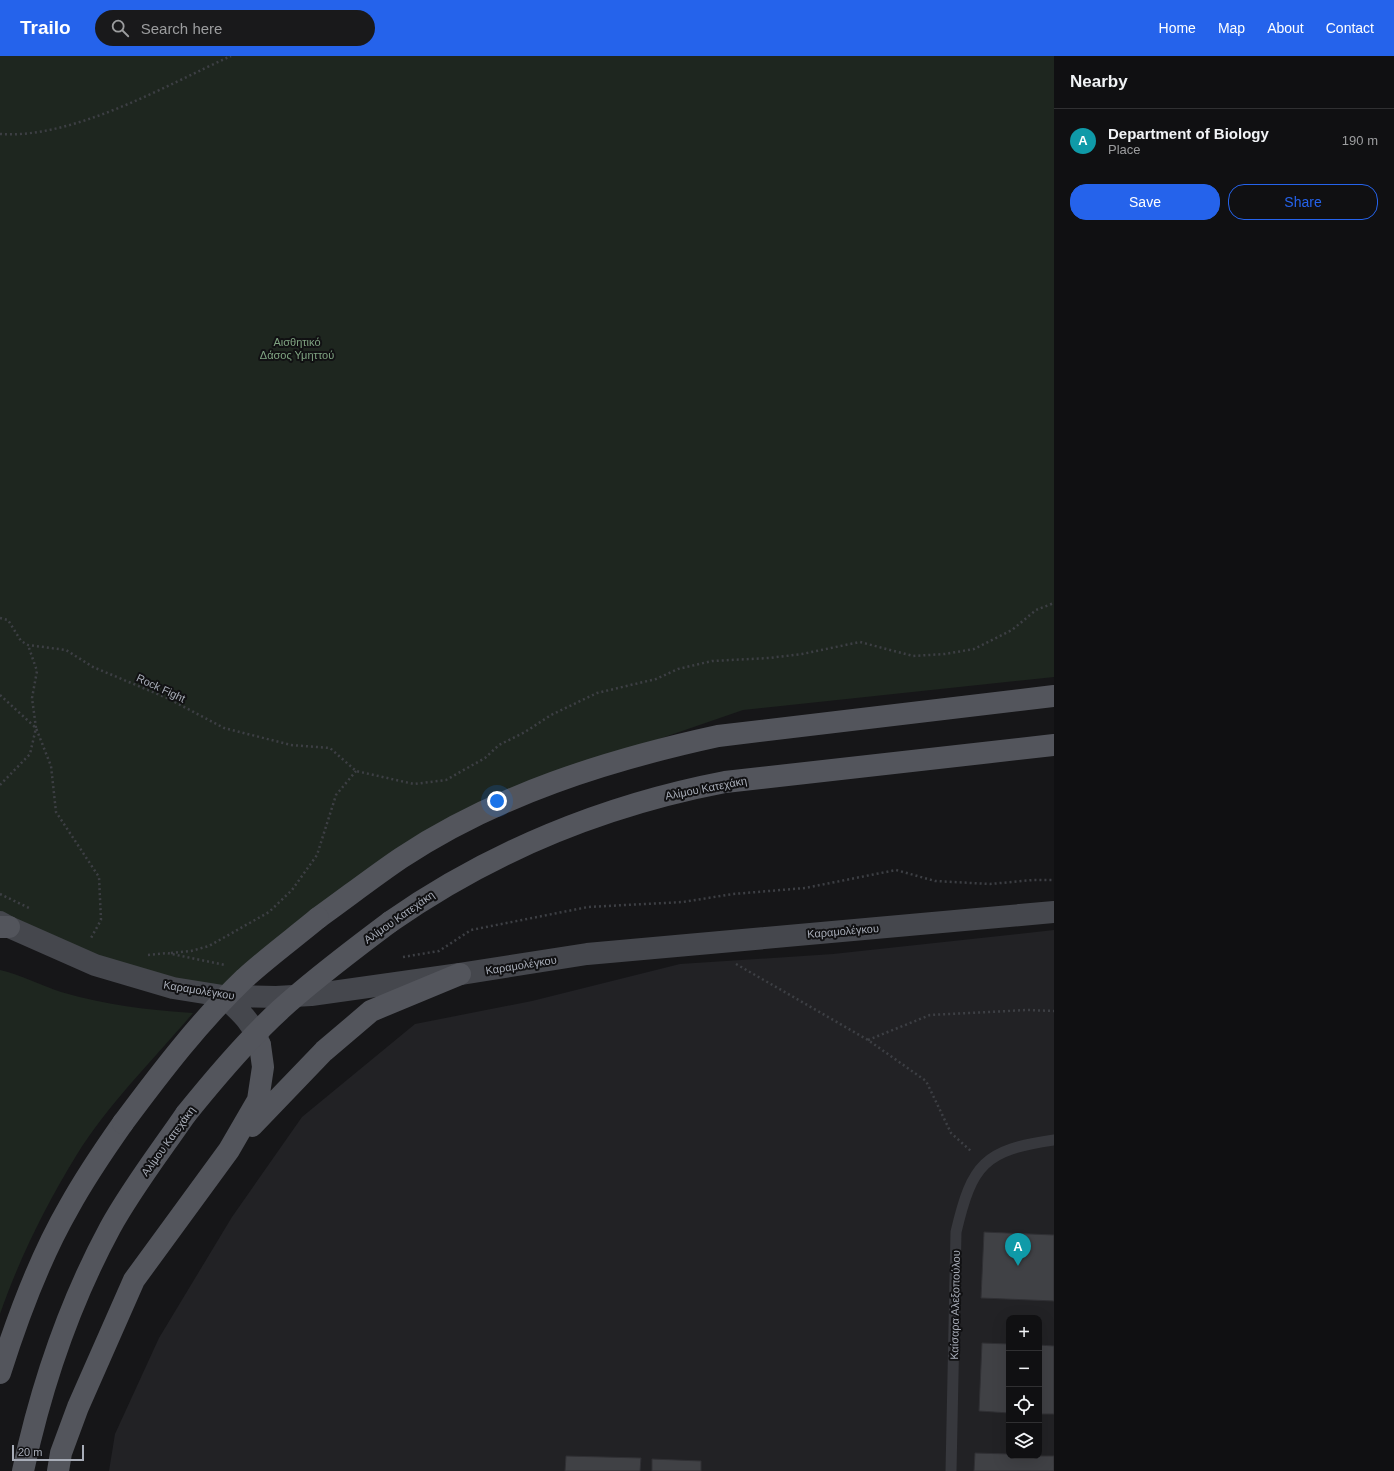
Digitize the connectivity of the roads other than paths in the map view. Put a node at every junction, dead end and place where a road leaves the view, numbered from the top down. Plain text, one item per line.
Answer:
1 (1054, 696) edge
2 (1054, 745) edge
3 (1054, 912) edge
4 (3, 926) edge
5 (460, 974) junction
6 (223, 996) junction
7 (1054, 1140) edge
8 (229, 1150) junction
9 (0, 1373) edge
10 (23, 1471) edge
11 (58, 1471) edge
12 (951, 1471) edge

1 - 9 main road, bridge
2 - 10 main road, Αλίμου Κατεχάκη, bridge
3 - 5 main road, Καραμολέγκου
4 - 6 main road, Καραμολέγκου
5 - 6 main road, Καραμολέγκου
5 - 8 main road
6 - 8 main road
7 - 12 lane, Καίσαρα Αλεξοπούλου
8 - 11 main road

